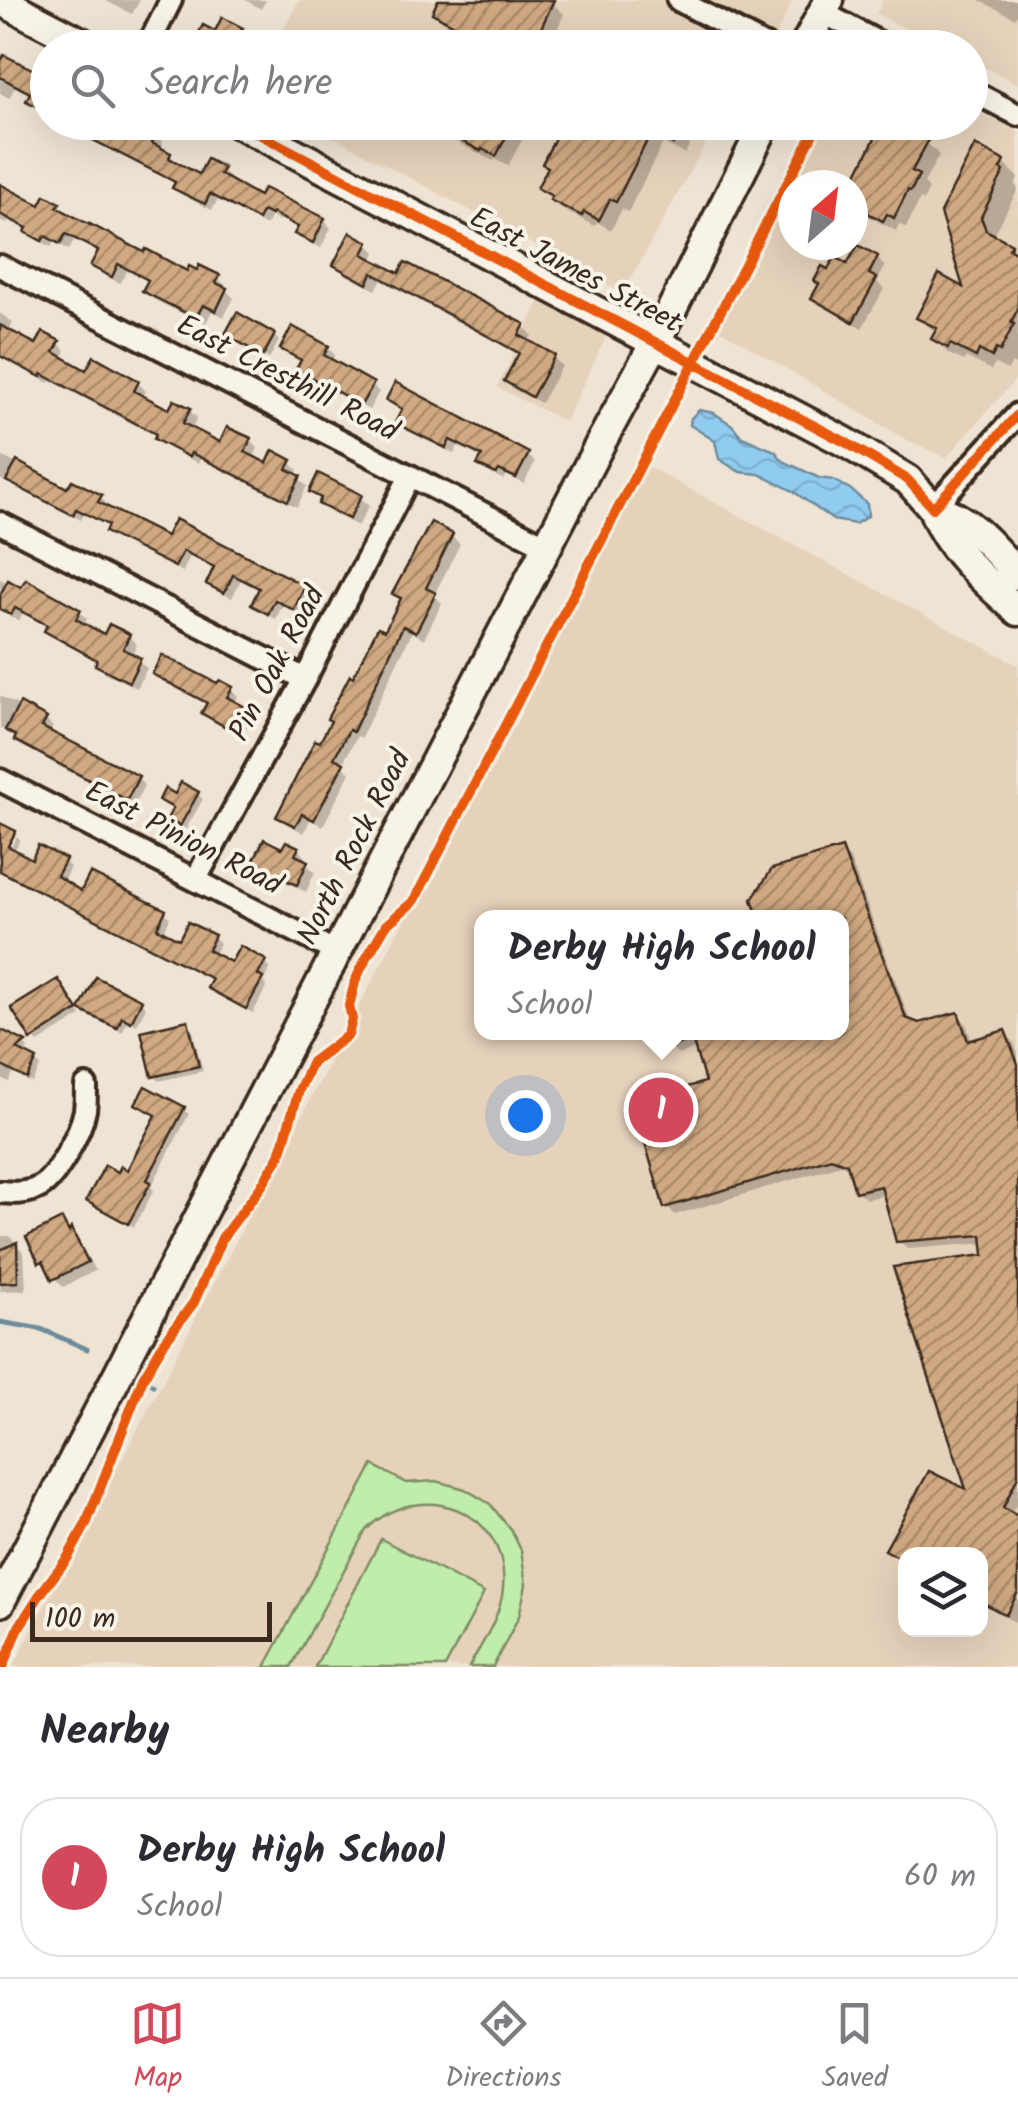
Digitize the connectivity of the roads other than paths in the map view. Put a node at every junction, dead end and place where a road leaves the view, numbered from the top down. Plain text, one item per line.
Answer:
1 (0, 0) edge
2 (172, 0) edge
3 (678, 0) edge
4 (826, 6) edge
5 (58, 30) edge
6 (156, 30) edge
7 (735, 30) edge
8 (813, 30) edge
9 (862, 30) edge
10 (988, 99) edge
11 (1018, 115) edge
12 (270, 140) edge
13 (757, 140) edge
14 (0, 266) edge
15 (656, 342) junction
16 (1018, 414) edge
17 (410, 476) junction
18 (934, 508) junction
19 (0, 523) edge
20 (547, 546) junction
21 (1018, 575) edge
22 (1018, 611) edge
23 (305, 678) junction
24 (0, 780) edge
25 (196, 879) junction
26 (338, 953) junction
27 (86, 1086) dead end
28 (0, 1192) edge
29 (0, 1602) edge

1 - 5 main road
2 - 6 street
3 - 7 street
4 - 8 main road
4 - 9 street
10 - 11 street
12 - 15 main road, East James Street
13 - 15 main road, North Rock Road
14 - 17 street, East Cresthill Road
15 - 18 main road, East James Street
15 - 20 main road, North Rock Road
16 - 18 street
17 - 20 street, East Cresthill Road
17 - 23 street, Pin Oak Road
18 - 21 main road, East James Street
18 - 22 main road, East James Street
19 - 23 street
20 - 26 main road, North Rock Road
23 - 25 street, Pin Oak Road
24 - 25 street, East Pinion Road
25 - 26 street, East Pinion Road
26 - 29 main road, North Rock Road
27 - 28 street

